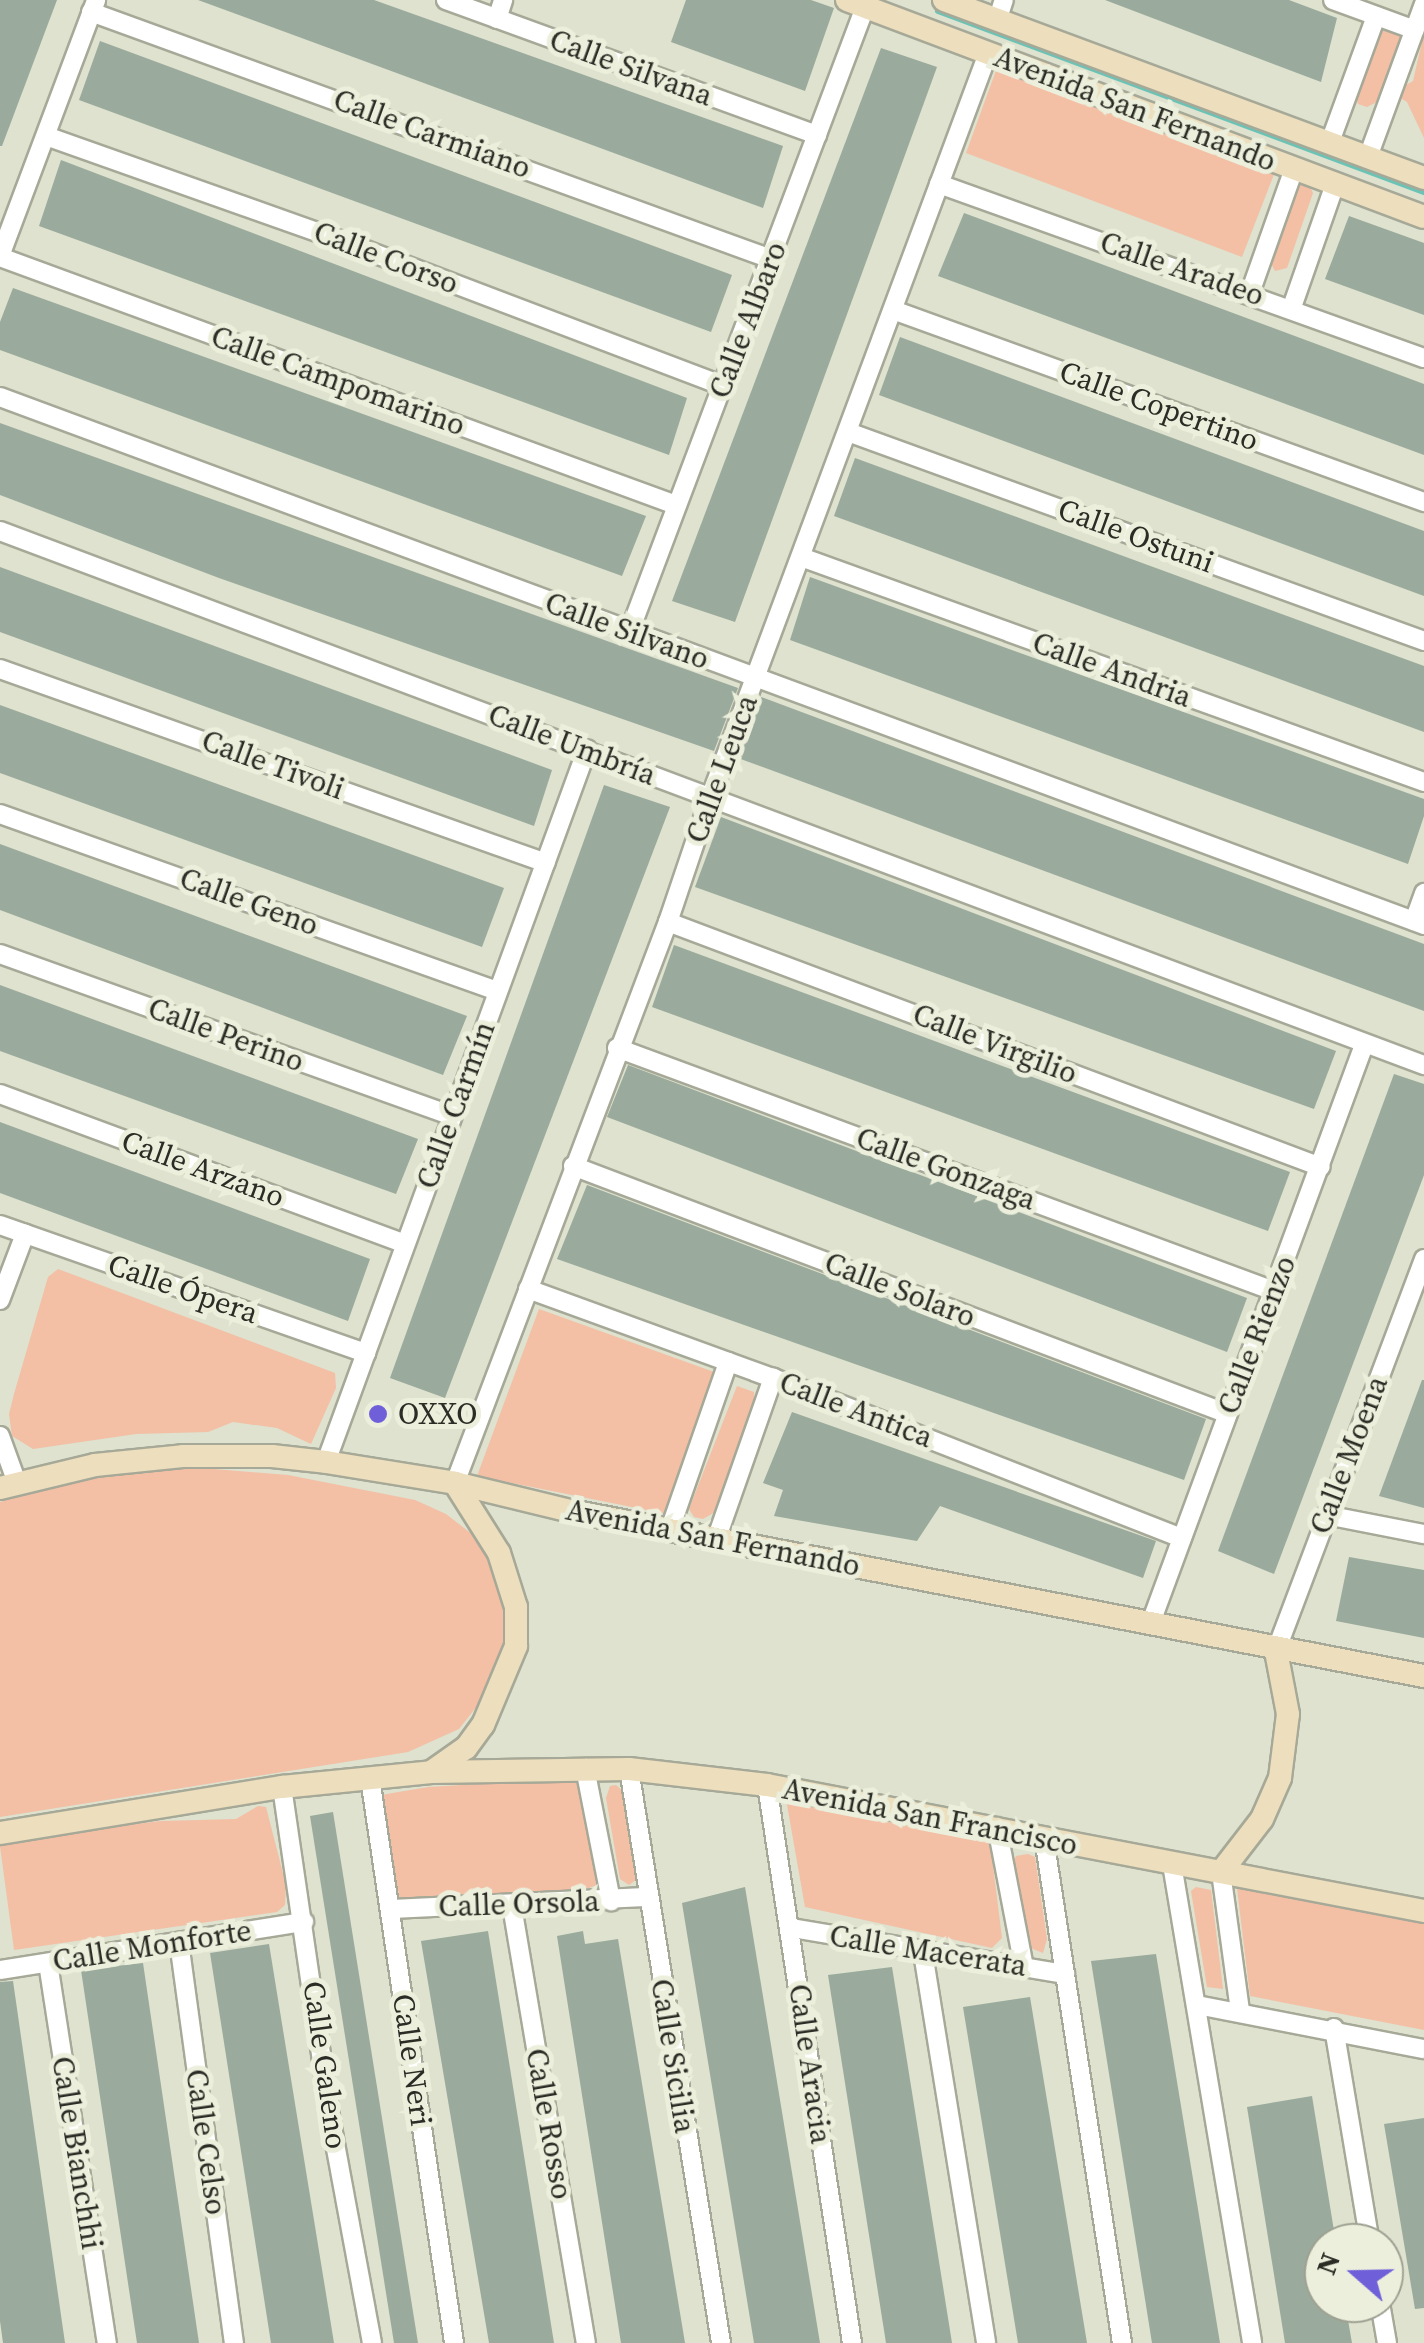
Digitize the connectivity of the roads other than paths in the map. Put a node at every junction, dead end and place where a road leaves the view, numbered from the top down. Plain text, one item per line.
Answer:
1 (447, 0) edge
2 (503, 0) edge
3 (934, 0) edge
4 (944, 0) edge
5 (1333, 0) edge
6 (856, 3) edge
7 (1424, 4) edge
8 (94, 6) edge
9 (1001, 10) edge
10 (1376, 16) junction
11 (496, 19) junction
12 (924, 29) junction
13 (1415, 30) junction
14 (988, 53) junction
15 (817, 135) junction
16 (46, 136) junction
17 (1330, 142) junction
18 (1368, 157) junction
19 (1294, 170) junction
20 (1424, 178) edge
21 (939, 184) junction
22 (1335, 184) junction
23 (1424, 217) edge
24 (0, 256) edge
25 (771, 259) junction
26 (1250, 293) junction
27 (1292, 307) junction
28 (893, 310) junction
29 (1424, 358) edge
30 (723, 386) junction
31 (0, 396) edge
32 (848, 432) junction
33 (1424, 502) edge
34 (676, 505) junction
35 (0, 531) edge
36 (801, 557) junction
37 (629, 633) junction
38 (1424, 640) edge
39 (0, 669) edge
40 (755, 677) junction
41 (587, 749) junction
42 (1424, 782) edge
43 (709, 801) junction
44 (0, 814) edge
45 (546, 862) junction
46 (1424, 893) edge
47 (668, 922) junction
48 (1419, 922) edge
49 (0, 954) edge
50 (498, 991) junction
51 (1364, 1045) junction
52 (618, 1048) junction
53 (1424, 1066) edge
54 (0, 1094) edge
55 (452, 1116) junction
56 (573, 1166) junction
57 (1321, 1167) junction
58 (0, 1226) edge
59 (25, 1234) junction
60 (405, 1244) junction
61 (1424, 1259) edge
62 (528, 1289) junction
63 (1274, 1290) junction
64 (0, 1300) edge
65 (366, 1353) junction
66 (728, 1362) junction
67 (773, 1378) junction
68 (1228, 1414) junction
69 (0, 1436) edge
70 (326, 1462) junction
71 (455, 1483) junction
72 (9, 1486) edge
73 (1326, 1515) junction
74 (670, 1529) junction
75 (1424, 1534) edge
76 (717, 1537) junction
77 (1182, 1538) junction
78 (1150, 1624) junction
79 (1276, 1651) junction
80 (1424, 1676) edge
81 (585, 1768) junction
82 (629, 1769) junction
83 (431, 1772) junction
84 (370, 1778) junction
85 (767, 1785) junction
86 (282, 1787) junction
87 (997, 1828) junction
88 (0, 1833) edge
89 (1044, 1838) junction
90 (1172, 1864) junction
91 (1221, 1872) junction
92 (647, 1896) junction
93 (610, 1900) junction
94 (512, 1906) junction
95 (390, 1909) junction
96 (1424, 1911) edge
97 (304, 1922) junction
98 (792, 1928) junction
99 (179, 1942) junction
100 (923, 1952) junction
101 (48, 1963) junction
102 (1024, 1968) junction
103 (0, 1970) edge
104 (1065, 1974) junction
105 (1197, 2005) junction
106 (1240, 2011) junction
107 (1334, 2028) junction
108 (1424, 2049) edge
109 (1367, 2223) edge
110 (107, 2343) edge
111 (234, 2343) edge
112 (372, 2343) edge
113 (454, 2343) edge
114 (586, 2343) edge
115 (721, 2343) edge
116 (852, 2343) edge
117 (986, 2343) edge
118 (1122, 2343) edge
119 (1252, 2343) edge

1 - 11 street, Calle Silvana
2 - 11 street
3 - 12 street
4 - 9 street, Avenida San Fernando
5 - 10 street
6 - 12 street, Avenida San Fernando
6 - 15 street, Calle Albaro
7 - 13 street
8 - 16 street
8 - 25 street, Calle Carmiano
9 - 17 street, Avenida San Fernando
10 - 13 street
10 - 17 street
11 - 15 street, Calle Silvana
12 - 14 street, Avenida San Fernando
13 - 18 street
14 - 19 street, Avenida San Fernando
14 - 21 street, Calle Leuca
15 - 25 street, Calle Albaro
16 - 24 street
16 - 30 street, Calle Corso
17 - 18 street, Avenida San Fernando
18 - 20 street, Avenida San Fernando
19 - 22 street, Avenida San Fernando
19 - 26 street
21 - 26 street, Calle Aradeo
21 - 28 street, Calle Leuca
22 - 23 street, Avenida San Fernando
22 - 27 street
24 - 34 street, Calle Campomarino
25 - 30 street, Calle Albaro
26 - 27 street, Calle Aradeo
27 - 29 street, Calle Aradeo
28 - 32 street, Calle Leuca
28 - 33 street, Calle Copertino
30 - 34 street, Calle Albaro
31 - 37 street, Calle Silvano
32 - 36 street, Calle Leuca
32 - 38 street, Calle Ostuni
34 - 37 street, Calle Albaro
35 - 41 street, Calle Umbría
36 - 40 street, Calle Leuca
36 - 42 street, Calle Andria
37 - 40 street, Calle Silvano
39 - 45 street, Calle Tivoli
40 - 43 street, Calle Leuca
40 - 48 street, Calle Silvano
41 - 43 street, Calle Umbría
41 - 45 street, Calle Carmín
43 - 47 street, Calle Leuca
43 - 51 street, Calle Umbría
44 - 50 street, Calle Geno
45 - 50 street, Calle Carmín
46 - 48 street
47 - 52 street, Calle Leuca
47 - 57 street, Calle Virgilio
49 - 55 street, Calle Perino
50 - 55 street, Calle Carmín
51 - 53 street, Calle Umbría
51 - 57 street, Calle Rienzo
52 - 56 street, Calle Leuca
52 - 63 street, Calle Gonzaga
54 - 60 street, Calle Arzano
55 - 60 street, Calle Carmín
56 - 62 street, Calle Leuca
56 - 68 street, Calle Solaro
57 - 63 street, Calle Rienzo
58 - 59 street, Calle Ópera
59 - 64 street
59 - 65 street, Calle Ópera
60 - 65 street, Calle Carmín
61 - 73 street, Calle Moena
62 - 66 street, Calle Antica
62 - 71 street, Calle Leuca
63 - 68 street, Calle Rienzo
65 - 70 street, Calle Carmín
66 - 67 street, Calle Antica
66 - 74 street
67 - 76 street
67 - 77 street, Calle Antica
68 - 77 street, Calle Rienzo
69 - 72 street
70 - 71 street, Avenida San Fernando
70 - 72 street, Avenida San Fernando
71 - 74 street, Avenida San Fernando
71 - 83 street
73 - 75 street
73 - 79 street, Calle Moena
74 - 76 street, Avenida San Fernando
76 - 78 street, Avenida San Fernando
77 - 78 street, Calle Rienzo
78 - 79 street, Avenida San Fernando
79 - 80 street, Avenida San Fernando
79 - 91 street
81 - 82 street, Avenida San Francisco
81 - 83 street, Avenida San Francisco
81 - 93 street
82 - 85 street, Avenida San Francisco
82 - 92 street, Calle Sicilia
83 - 84 street
84 - 86 street
84 - 95 street, Calle Neri
85 - 87 street, Avenida San Francisco
85 - 98 street, Calle Aracia
86 - 88 street
86 - 97 street, Calle Galeno
87 - 89 street, Avenida San Francisco
87 - 102 street
89 - 90 street, Avenida San Francisco
89 - 104 street
90 - 91 street, Avenida San Francisco
90 - 105 street
91 - 96 street, Avenida San Francisco
91 - 106 street
92 - 93 street, Calle Orsola
92 - 115 street, Calle Sicilia
93 - 94 street, Calle Orsola
94 - 95 street, Calle Orsola
94 - 114 street, Calle Rosso
95 - 113 street, Calle Neri
97 - 99 street, Calle Monforte
97 - 112 street, Calle Galeno
98 - 100 street, Calle Macerata
98 - 116 street, Calle Aracia
99 - 101 street, Calle Monforte
99 - 111 street, Calle Celso
100 - 102 street, Calle Macerata
100 - 117 street
101 - 103 street, Calle Monforte
101 - 110 street, Calle Bianchhi
102 - 104 street, Calle Macerata
104 - 118 street
105 - 106 street
105 - 119 street
106 - 107 street
107 - 108 street
107 - 109 street

